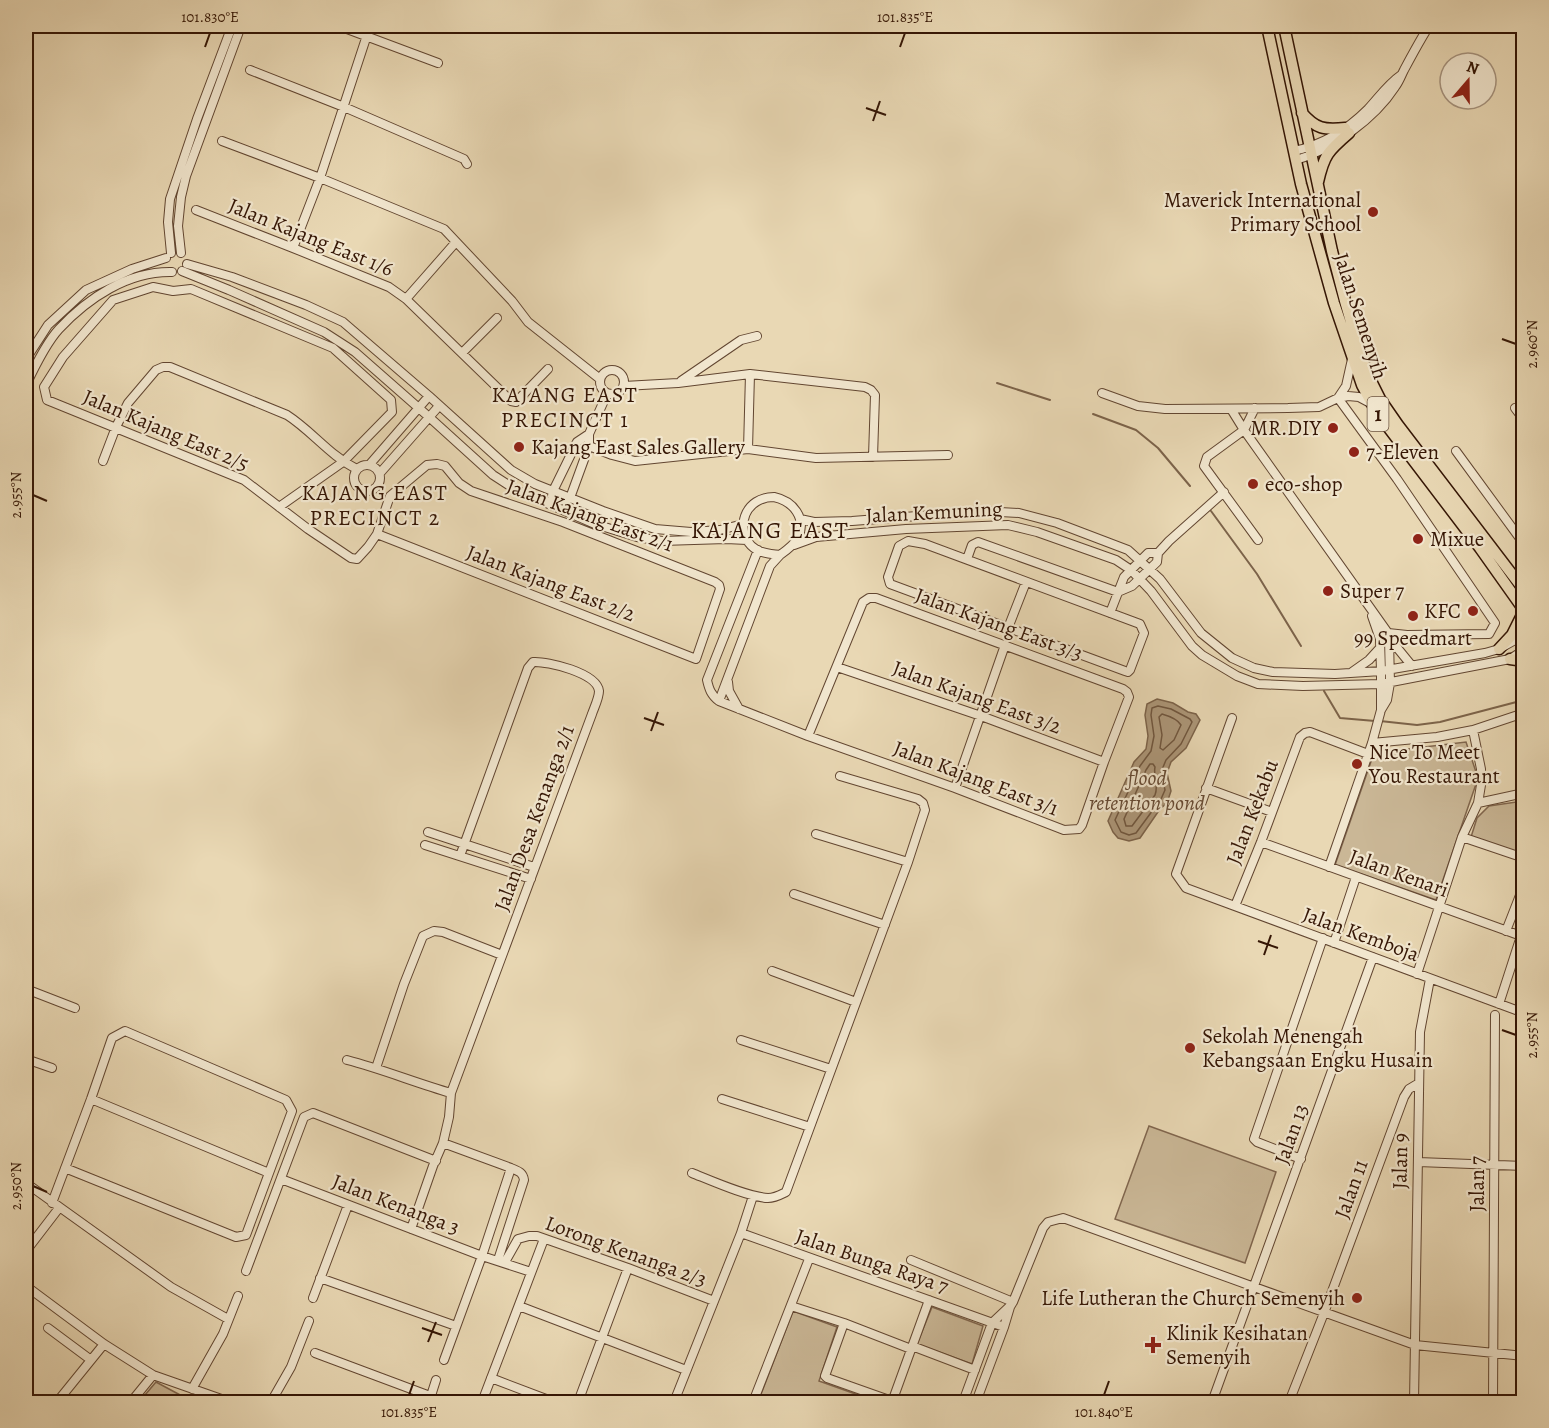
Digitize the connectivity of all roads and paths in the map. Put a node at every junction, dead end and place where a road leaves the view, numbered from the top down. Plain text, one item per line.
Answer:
1 (232, 26) edge
2 (241, 26) edge
3 (339, 26) edge
4 (369, 26) edge
5 (1267, 26) edge
6 (1284, 26) edge
7 (1429, 26) edge
8 (366, 36) junction
9 (438, 63) dead end
10 (250, 70) dead end
11 (344, 107) junction
12 (1302, 112) junction
13 (1347, 130) junction
14 (222, 141) dead end
15 (1310, 152) junction
16 (1295, 155) junction
17 (466, 164) dead end
18 (320, 178) junction
19 (1317, 184) junction
20 (196, 210) dead end
21 (456, 242) junction
22 (293, 248) junction
23 (181, 253) junction
24 (168, 255) junction
25 (180, 269) junction
26 (406, 299) junction
27 (497, 318) dead end
28 (757, 336) dead end
29 (462, 353) junction
30 (26, 359) edge
31 (1352, 359) junction
32 (548, 369) dead end
33 (750, 374) junction
34 (600, 379) junction
35 (678, 383) junction
36 (26, 385) edge
37 (624, 386) junction
38 (1102, 393) dead end
39 (607, 394) junction
40 (429, 396) junction
41 (1338, 398) junction
42 (1372, 404) junction
43 (439, 406) junction
44 (419, 408) junction
45 (1255, 408) junction
46 (1515, 408) dead end
47 (1231, 409) junction
48 (429, 417) junction
49 (1524, 420) edge
50 (116, 427) junction
51 (1244, 430) junction
52 (589, 434) junction
53 (589, 446) junction
54 (748, 449) junction
55 (1456, 451) dead end
56 (948, 455) dead end
57 (873, 457) junction
58 (103, 461) dead end
59 (343, 462) junction
60 (370, 464) junction
61 (357, 469) junction
62 (380, 473) junction
63 (378, 486) junction
64 (552, 491) junction
65 (1224, 492) junction
66 (390, 496) junction
67 (570, 498) junction
68 (540, 502) junction
69 (556, 502) junction
70 (279, 507) junction
71 (564, 512) junction
72 (800, 519) junction
73 (743, 524) junction
74 (906, 529) junction
75 (377, 534) junction
76 (747, 540) junction
77 (1258, 540) dead end
78 (925, 544) junction
79 (1524, 544) edge
80 (794, 545) junction
81 (758, 550) junction
82 (1128, 550) junction
83 (780, 555) junction
84 (1154, 556) junction
85 (967, 559) junction
86 (1116, 560) junction
87 (1141, 560) junction
88 (1150, 568) junction
89 (1131, 570) junction
90 (1124, 578) junction
91 (1140, 579) junction
92 (1160, 579) junction
93 (1026, 582) junction
94 (1132, 586) junction
95 (1524, 590) edge
96 (1150, 591) junction
97 (1118, 592) junction
98 (1370, 610) junction
99 (1524, 610) edge
100 (1110, 613) junction
101 (1008, 628) junction
102 (1407, 635) junction
103 (1524, 635) edge
104 (1389, 636) junction
105 (1005, 645) junction
106 (1380, 648) junction
107 (1499, 649) junction
108 (1524, 650) edge
109 (1399, 652) junction
110 (696, 658) joint
111 (1510, 659) junction
112 (1524, 661) edge
113 (837, 666) junction
114 (1412, 666) junction
115 (1386, 670) junction
116 (1352, 672) junction
117 (728, 678) junction
118 (1414, 679) junction
119 (1386, 683) junction
120 (1122, 688) joint
121 (1387, 700) junction
122 (719, 701) junction
123 (739, 709) junction
124 (1380, 713) junction
125 (1524, 713) edge
126 (981, 716) junction
127 (1232, 718) dead end
128 (1473, 730) junction
129 (808, 736) junction
130 (1372, 743) junction
131 (1368, 754) junction
132 (1104, 762) junction
133 (840, 776) dead end
134 (955, 788) junction
135 (1206, 789) junction
136 (1524, 793) edge
137 (1478, 803) junction
138 (1272, 812) junction
139 (428, 832) dead end
140 (816, 834) dead end
141 (1462, 837) junction
142 (1261, 842) junction
143 (464, 844) junction
144 (425, 845) dead end
145 (460, 856) junction
146 (1524, 858) edge
147 (908, 862) junction
148 (534, 867) junction
149 (1329, 867) junction
150 (1356, 877) junction
151 (531, 879) junction
152 (1524, 885) edge
153 (794, 894) dead end
154 (1235, 906) junction
155 (1439, 907) junction
156 (885, 925) junction
157 (1506, 931) junction
158 (1522, 937) edge
159 (1323, 939) junction
160 (1334, 943) junction
161 (502, 955) junction
162 (1373, 957) junction
163 (772, 971) dead end
164 (1417, 974) junction
165 (1430, 978) junction
166 (26, 989) edge
167 (856, 1002) junction
168 (1499, 1004) junction
169 (75, 1008) dead end
170 (1524, 1013) edge
171 (1495, 1015) dead end
172 (741, 1041) dead end
173 (347, 1060) dead end
174 (26, 1062) edge
175 (52, 1068) dead end
176 (376, 1068) junction
177 (831, 1069) junction
178 (1419, 1083) junction
179 (451, 1093) junction
180 (91, 1099) junction
181 (722, 1099) dead end
182 (810, 1127) junction
183 (443, 1143) junction
184 (1301, 1159) junction
185 (436, 1161) junction
186 (1418, 1162) junction
187 (1495, 1165) junction
188 (1524, 1166) edge
189 (65, 1168) junction
190 (511, 1168) junction
191 (269, 1173) junction
192 (692, 1173) dead end
193 (281, 1179) junction
194 (26, 1183) edge
195 (753, 1196) junction
196 (55, 1205) junction
197 (348, 1205) junction
198 (411, 1229) junction
199 (26, 1233) edge
200 (741, 1233) junction
201 (35, 1239) junction
202 (544, 1239) junction
203 (26, 1251) edge
204 (482, 1256) junction
205 (809, 1258) junction
206 (911, 1260) dead end
207 (501, 1261) junction
208 (628, 1268) junction
209 (246, 1271) dead end
210 (531, 1272) junction
211 (320, 1278) junction
212 (26, 1286) edge
213 (1254, 1288) junction
214 (238, 1296) dead end
215 (313, 1298) dead end
216 (929, 1300) junction
217 (714, 1301) junction
218 (1011, 1304) junction
219 (519, 1306) junction
220 (791, 1306) junction
221 (1324, 1313) junction
222 (228, 1319) junction
223 (309, 1322) dead end
224 (844, 1323) junction
225 (992, 1323) junction
226 (456, 1326) junction
227 (1004, 1327) junction
228 (48, 1328) dead end
229 (603, 1338) junction
230 (104, 1344) junction
231 (1415, 1346) junction
232 (912, 1347) junction
233 (315, 1353) dead end
234 (1494, 1354) junction
235 (1524, 1356) edge
236 (91, 1360) junction
237 (444, 1360) dead end
238 (975, 1370) junction
239 (686, 1371) junction
240 (153, 1375) junction
241 (491, 1378) junction
242 (436, 1380) dead end
243 (192, 1389) junction
244 (430, 1400) edge
245 (57, 1402) edge
246 (134, 1402) edge
247 (230, 1402) edge
248 (271, 1402) edge
249 (446, 1402) edge
250 (482, 1402) edge
251 (554, 1402) edge
252 (578, 1402) edge
253 (674, 1402) edge
254 (753, 1402) edge
255 (892, 1402) edge
256 (963, 1402) edge
257 (976, 1402) edge
258 (1212, 1402) edge
259 (1289, 1402) edge
260 (1414, 1402) edge
261 (1493, 1402) edge

1 - 24 street
2 - 23 street
3 - 8 street
4 - 8 street
5 - 16 main road, Jalan Semenyih / 1
6 - 12 main road, Jalan Semenyih / 1
7 - 13 street
8 - 9 street
8 - 11 street
10 - 11 street
11 - 17 street
11 - 18 street
12 - 13 main road
12 - 15 main road, Jalan Semenyih / 1
13 - 15 street
13 - 19 main road
14 - 18 street
15 - 16 street
15 - 19 main road, Jalan Semenyih / 1
16 - 31 main road, Jalan Semenyih / 1
18 - 21 street
18 - 22 street
19 - 95 main road, Jalan Semenyih / 1
20 - 22 street, Jalan Kajang East 1/6
21 - 26 street
21 - 34 street
22 - 26 street, Jalan Kajang East 1/6
23 - 24 street
23 - 25 street
24 - 25 street
24 - 30 street
25 - 36 street
25 - 40 street
25 - 44 street
26 - 29 street, Jalan Kajang East 1/6
27 - 29 street
28 - 35 street
29 - 32 street, Jalan Kajang East 1/6
31 - 41 street
31 - 42 main road, Jalan Semenyih / 1
33 - 35 street
33 - 54 street
33 - 57 street
34 - 37 street
34 - 39 street
35 - 37 street
37 - 39 street
38 - 47 street
39 - 52 street
40 - 43 street
40 - 44 street
41 - 42 street
41 - 45 street
41 - 102 street
42 - 99 main road, Jalan Semenyih / 1
43 - 48 street
43 - 64 street
44 - 48 street
44 - 60 street
45 - 47 street
45 - 51 street
46 - 49 street
47 - 51 street
48 - 62 street
48 - 68 street
50 - 58 street
50 - 59 street
50 - 59 street, Jalan Kajang East 2/5
50 - 70 street, Jalan Kajang East 2/5
51 - 65 street
51 - 98 street
52 - 53 street
52 - 64 street
53 - 54 street
53 - 67 street
54 - 57 street
55 - 79 street
56 - 57 street
59 - 61 street
59 - 70 street
60 - 61 street
60 - 62 street
61 - 63 street
62 - 63 street
63 - 66 street
64 - 67 street
64 - 69 street
65 - 77 street
65 - 84 street
66 - 75 street
66 - 110 street, Jalan Kajang East 2/1
67 - 69 street
67 - 73 street
68 - 69 street
68 - 71 street
69 - 71 street
70 - 75 street, Jalan Kajang East 2/5
71 - 76 street
72 - 73 street
72 - 80 street
72 - 82 street, Jalan Kemuning
73 - 76 street
74 - 78 street
74 - 80 street, Jalan Kemuning
74 - 86 street, Jalan Kemuning
75 - 110 street, Jalan Kajang East 2/2
76 - 81 street
78 - 85 street
78 - 101 street
80 - 83 street
81 - 83 street
81 - 122 street
82 - 84 street
82 - 87 street, Jalan Kemuning
83 - 117 street
84 - 87 street
84 - 88 street
84 - 92 street
85 - 93 street
85 - 97 street
86 - 89 street, Jalan Kemuning
86 - 90 street
87 - 88 street, Jalan Kemuning
87 - 89 street
88 - 91 street
88 - 92 street, Jalan Kemuning
89 - 90 street
89 - 91 street, Jalan Kemuning
90 - 97 street
91 - 94 street
91 - 96 street, Jalan Kemuning
92 - 116 street, Jalan Kemuning
93 - 100 street
93 - 101 street
94 - 96 street
94 - 97 street
96 - 119 street, Jalan Kemuning
97 - 100 street
98 - 104 street
98 - 106 street
99 - 107 main road
100 - 101 street
102 - 104 street
102 - 109 street
103 - 107 street, Jalan Kemuning
104 - 109 street
104 - 115 street
105 - 113 street, Jalan Kajang East 3/3
105 - 120 street, Jalan Kajang East 3/3
105 - 126 street
106 - 115 street
106 - 116 street
107 - 114 street, Jalan Kemuning
108 - 111 street, Jalan Kemuning
109 - 114 street
111 - 112 main road
111 - 118 street, Jalan Kemuning
113 - 126 street, Jalan Kajang East 3/2
113 - 129 street
114 - 115 street, Jalan Kemuning
115 - 116 street, Jalan Kemuning
115 - 119 street
117 - 122 street
117 - 123 street
118 - 119 street, Jalan Kemuning
118 - 121 street
119 - 121 street
119 - 124 street
120 - 132 street, Jalan Kajang East 3/1
121 - 124 street
122 - 123 street, Jalan Kajang East 3/1
123 - 129 street, Jalan Kajang East 3/1
124 - 130 street
125 - 128 street
126 - 132 street, Jalan Kajang East 3/2
126 - 134 street
127 - 135 street
128 - 130 street
128 - 137 street
129 - 134 street, Jalan Kajang East 3/1
130 - 131 street
131 - 138 street, Jalan Kekabu
131 - 149 street
132 - 134 street, Jalan Kajang East 3/1
133 - 147 street
135 - 138 street
135 - 154 street, Jalan Kemboja
136 - 137 street
137 - 141 street
138 - 142 street, Jalan Kekabu
139 - 143 street
140 - 147 street
141 - 146 street
141 - 155 street
142 - 149 street, Jalan Kenari
142 - 154 street, Jalan Kekabu
143 - 145 street
143 - 148 street
143 - 148 street, Jalan Desa Kenanga 2/1
144 - 145 street
145 - 151 street
147 - 156 street
148 - 151 street, Jalan Desa Kenanga 2/1
149 - 150 street, Jalan Kenari
150 - 155 street, Jalan Kenari
150 - 160 street
151 - 161 street, Jalan Desa Kenanga 2/1
152 - 157 street
153 - 156 street
154 - 159 street, Jalan Kemboja
155 - 157 street, Jalan Kenari
155 - 164 street
156 - 167 street
157 - 158 street, Jalan Kenari
158 - 168 street
159 - 160 street, Jalan Kemboja
159 - 184 street
160 - 162 street, Jalan Kemboja
161 - 176 street
161 - 179 street, Jalan Desa Kenanga 2/1
162 - 164 street, Jalan Kemboja
162 - 184 street, Jalan 13
163 - 167 street
164 - 165 street, Jalan Kemboja
165 - 168 street, Jalan Kemboja
165 - 178 street, Jalan 9
166 - 169 street
167 - 177 street
168 - 170 street, Jalan Kemboja
171 - 187 street, Jalan 7
172 - 177 street
173 - 176 street
174 - 175 street
176 - 179 street
177 - 182 street
178 - 186 street, Jalan 9
178 - 221 street, Jalan 11
179 - 183 street, Jalan Desa Kenanga 2/1
180 - 189 street
180 - 191 street
180 - 191 street
181 - 182 street
182 - 195 street
183 - 185 street, Jalan Desa Kenanga 2/1
183 - 190 street
184 - 213 street, Jalan 13
185 - 193 street
185 - 198 street, Jalan Desa Kenanga 2/1
186 - 187 street
186 - 231 street, Jalan 9
187 - 188 street
187 - 234 street, Jalan 7
189 - 191 street
189 - 196 street
190 - 204 street
190 - 207 street
192 - 195 street
193 - 197 street, Jalan Kenanga 3
193 - 209 street
194 - 196 street
195 - 200 street
196 - 201 street
196 - 222 street
197 - 198 street, Jalan Kenanga 3
197 - 211 street
198 - 204 street, Jalan Kenanga 3
199 - 201 street
200 - 205 street, Jalan Bunga Raya 7
200 - 217 street
201 - 203 street
202 - 207 street, Lorong Kenanga 2/3
202 - 208 street, Lorong Kenanga 2/3
202 - 210 street
204 - 207 street, Jalan Kenanga 3
204 - 226 street
205 - 216 street, Jalan Bunga Raya 7
205 - 220 street
206 - 218 street
207 - 210 street, Jalan Kenanga 3
208 - 217 street, Lorong Kenanga 2/3
208 - 229 street
210 - 219 street
211 - 215 street
211 - 226 street
212 - 230 street
213 - 218 street
213 - 221 street
213 - 258 street, Jalan 13
214 - 222 street
216 - 225 street, Jalan Bunga Raya 7
216 - 232 street
217 - 239 street
218 - 225 street
218 - 227 street
219 - 229 street
219 - 241 street
220 - 224 street
220 - 254 street
221 - 231 street
221 - 259 street, Jalan 11
222 - 243 street
223 - 248 street
224 - 232 street
224 - 255 street
225 - 227 street, Jalan Bunga Raya 7
225 - 238 street
226 - 237 street
227 - 257 street
228 - 236 street
229 - 239 street
229 - 252 street
230 - 236 street
230 - 240 street
231 - 234 street
231 - 260 street, Jalan 9
232 - 238 street
232 - 255 street
233 - 244 street
234 - 235 street
234 - 261 street, Jalan 7
236 - 245 street
238 - 256 street
239 - 253 street
240 - 243 street
240 - 246 street
241 - 250 street
241 - 251 street
242 - 244 street
243 - 247 street
244 - 249 street

